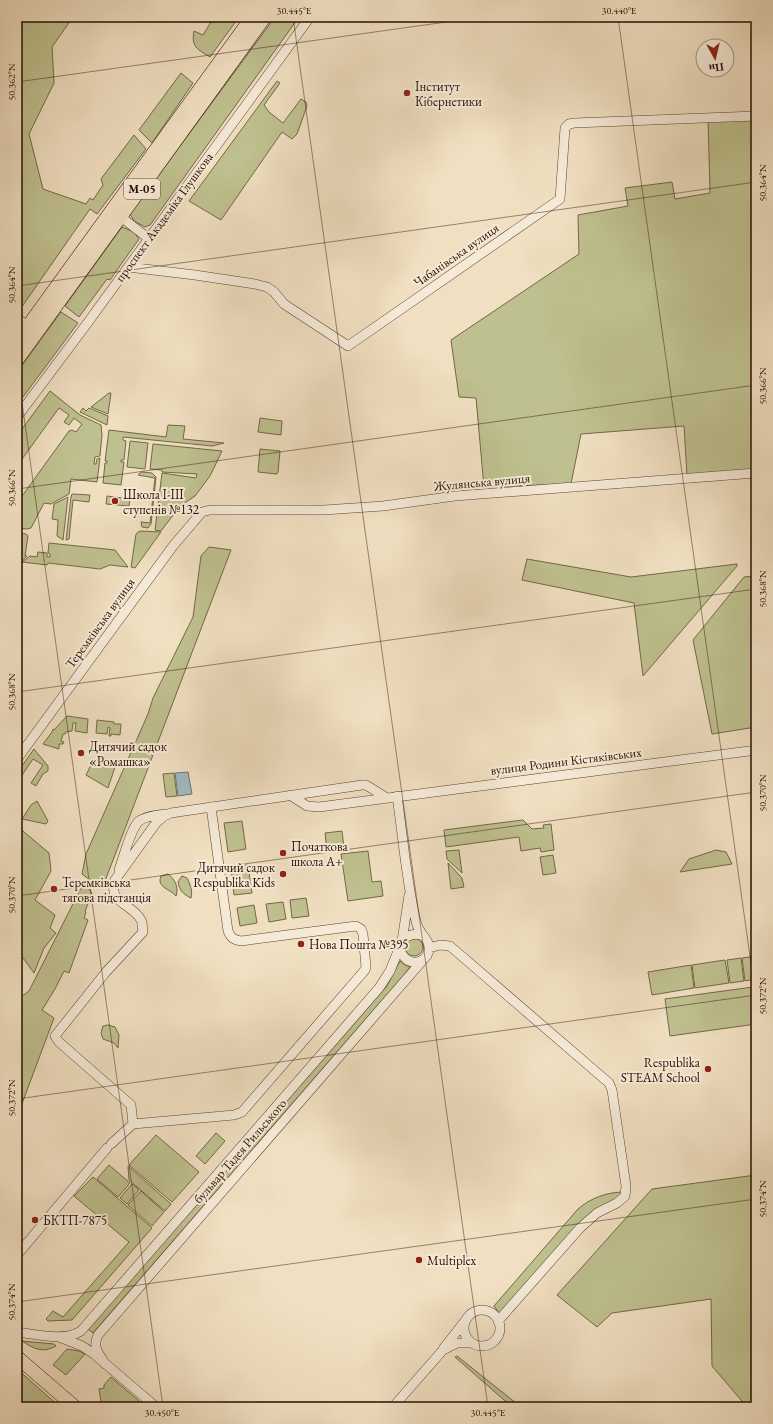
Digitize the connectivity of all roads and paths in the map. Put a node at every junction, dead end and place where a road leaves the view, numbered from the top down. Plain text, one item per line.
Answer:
1 (252, 17) edge
2 (265, 17) edge
3 (310, 17) edge
4 (756, 116) edge
5 (121, 217) junction
6 (148, 238) junction
7 (128, 267) junction
8 (22, 322) edge
9 (17, 341) edge
10 (17, 360) edge
11 (17, 417) edge
12 (756, 473) edge
13 (210, 510) joint
14 (749, 751) dead end
15 (17, 759) edge
16 (367, 786) junction
17 (333, 788) junction
18 (309, 792) junction
19 (290, 795) junction
20 (397, 796) junction
21 (387, 798) junction
22 (368, 800) junction
23 (336, 804) junction
24 (211, 807) junction
25 (311, 807) junction
26 (171, 813) junction
27 (116, 880) junction
28 (410, 888) junction
29 (423, 936) junction
30 (401, 943) junction
31 (429, 948) junction
32 (423, 960) junction
33 (132, 1124) junction
34 (17, 1255) edge
35 (466, 1319) junction
36 (498, 1321) junction
37 (17, 1332) edge
38 (57, 1336) junction
39 (472, 1343) junction
40 (442, 1350) junction
41 (17, 1357) edge
42 (105, 1364) junction
43 (75, 1407) edge
44 (156, 1407) edge
45 (393, 1407) edge

1 - 8 highway, М-05
2 - 5 highway, М-05
3 - 6 street, проспект Академіка Глушкова
4 - 7 street, Чабанівська вулиця
5 - 6 street
5 - 10 highway, М-05
6 - 7 street, проспект Академіка Глушкова
7 - 11 street, проспект Академіка Глушкова
8 - 9 highway, М-05
12 - 13 street, Жулянська вулиця
13 - 15 street, Теремківська вулиця
14 - 20 street, вулиця Родини Кістяківських
16 - 17 street
16 - 21 street
16 - 22 street
17 - 18 street
17 - 23 street
18 - 19 street
18 - 25 street
19 - 24 street
19 - 25 street
20 - 21 street, вулиця Родини Кістяківських
20 - 28 street, бульвар Тадея Рильського
21 - 22 street, вулиця Родини Кістяківських
22 - 23 street, вулиця Родини Кістяківських
23 - 25 street, вулиця Родини Кістяківських
24 - 26 street
24 - 33 street
26 - 27 street
26 - 27 street
27 - 33 street
28 - 29 street, бульвар Тадея Рильського
28 - 30 street, бульвар Тадея Рильського
29 - 30 street
29 - 31 street
30 - 32 street
30 - 38 street, бульвар Тадея Рильського
31 - 32 street
31 - 36 street
32 - 42 street, бульвар Тадея Рильського
33 - 34 street
35 - 36 street
35 - 39 street
35 - 40 street
36 - 39 street
37 - 38 street
38 - 42 street
39 - 40 street
40 - 45 street
41 - 43 highway
42 - 44 street

